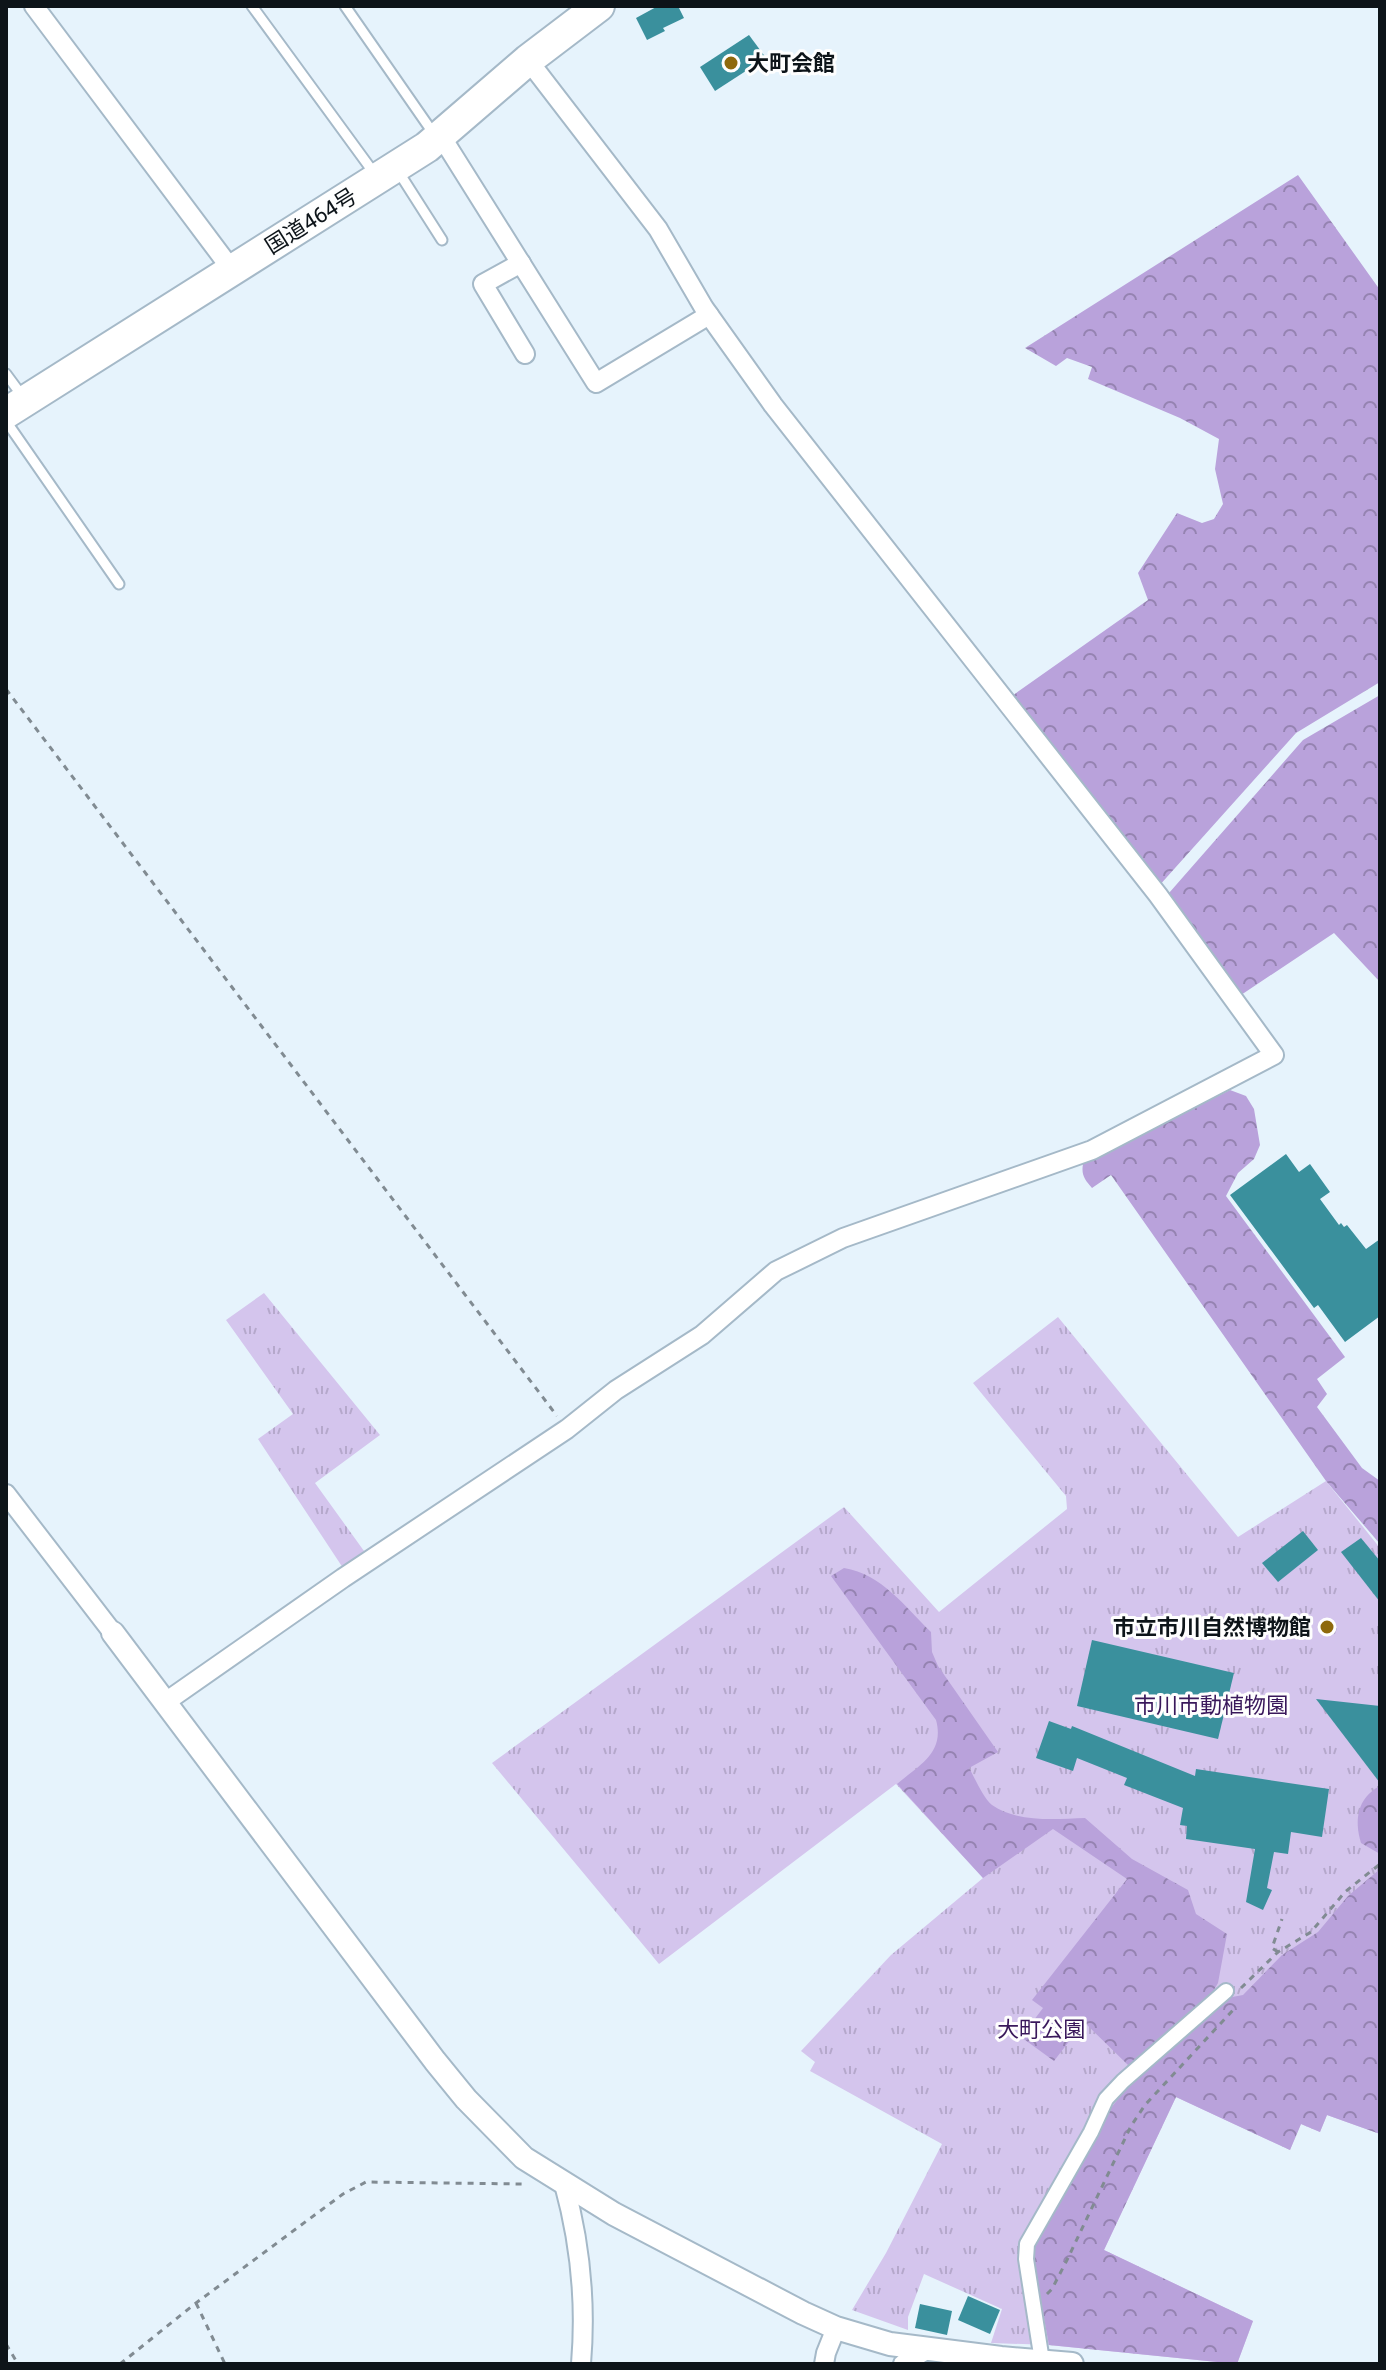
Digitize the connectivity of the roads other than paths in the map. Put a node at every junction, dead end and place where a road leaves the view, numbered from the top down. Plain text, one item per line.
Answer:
1 (34, 6) edge
2 (252, 6) edge
3 (345, 6) edge
4 (599, 6) edge
5 (528, 60) junction
6 (441, 136) junction
7 (387, 174) junction
8 (442, 240) dead end
9 (521, 263) junction
10 (232, 270) junction
11 (709, 315) junction
12 (525, 354) dead end
13 (6, 374) edge
14 (12, 411) edge
15 (119, 584) dead end
16 (6, 1494) edge
17 (113, 1633) joint
18 (167, 1701) junction
19 (1232, 1991) road end
20 (564, 2184) junction
21 (836, 2328) junction
22 (928, 2349) junction
23 (1042, 2361) junction
24 (581, 2364) edge
25 (824, 2364) edge
26 (903, 2364) edge
27 (1072, 2364) edge

1 - 10 street
2 - 7 lane
3 - 6 lane
4 - 5 highway, 国道464号
5 - 6 highway, 国道464号
5 - 11 street
6 - 7 highway, 国道464号
6 - 9 street
7 - 8 lane
7 - 10 highway, 国道464号
9 - 11 street
9 - 12 street
10 - 14 highway, 国道464号
11 - 18 street
13 - 14 lane
14 - 15 lane
16 - 17 street
17 - 18 street
18 - 20 street
19 - 23 street
20 - 21 street
20 - 24 street
21 - 22 street
21 - 25 street
22 - 23 street
22 - 26 street
23 - 27 street

